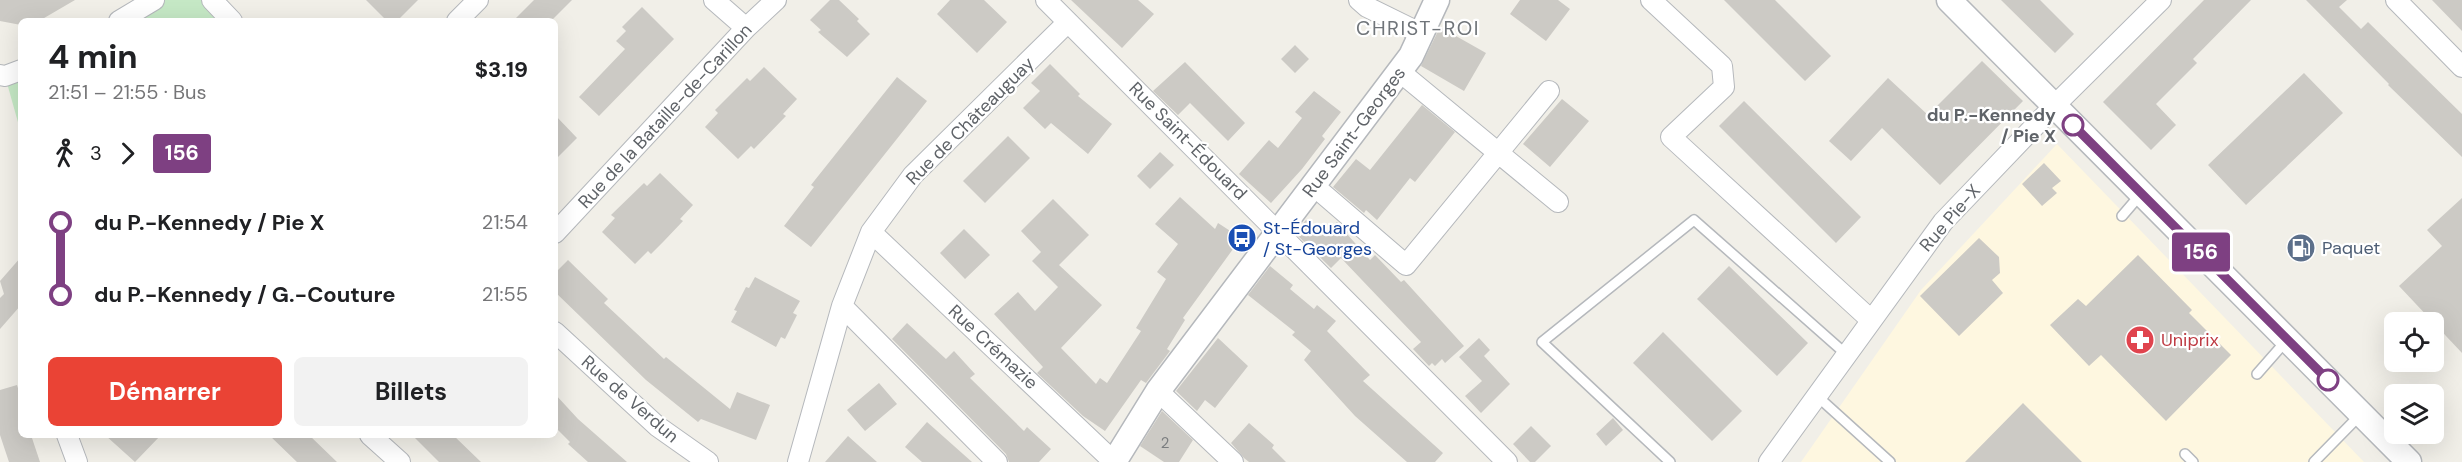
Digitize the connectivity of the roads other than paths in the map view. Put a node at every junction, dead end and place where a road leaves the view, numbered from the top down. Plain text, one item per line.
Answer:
1 (154, 0) edge
2 (212, 0) edge
3 (478, 0) edge
4 (714, 0) edge
5 (776, 0) edge
6 (1046, 0) edge
7 (1359, 0) edge
8 (1437, 0) edge
9 (1651, 0) edge
10 (1948, 0) edge
11 (2161, 0) edge
12 (2396, 0) edge
13 (124, 18) edge
14 (229, 18) edge
15 (461, 18) edge
16 (1068, 22) junction
17 (746, 28) junction
18 (1422, 34) junction
19 (2462, 67) edge
20 (18, 71) edge
21 (1399, 72) junction
22 (0, 75) edge
23 (1549, 91) dead end
24 (2054, 105) junction
25 (1498, 153) junction
26 (1314, 186) junction
27 (2141, 193) junction
28 (1558, 202) dead end
29 (2122, 216) dead end
30 (558, 230) edge
31 (871, 232) junction
32 (1280, 232) junction
33 (842, 306) junction
34 (1871, 320) junction
35 (558, 335) edge
36 (2288, 339) junction
37 (1847, 355) junction
38 (2258, 374) dead end
39 (1158, 391) junction
40 (1817, 396) junction
41 (2361, 413) junction
42 (69, 438) edge
43 (373, 438) edge
44 (2185, 454) dead end
45 (77, 462) edge
46 (400, 462) edge
47 (708, 462) edge
48 (798, 462) edge
49 (997, 462) edge
50 (1114, 462) edge
51 (1233, 462) edge
52 (1507, 462) edge
53 (1671, 462) edge
54 (1769, 462) edge
55 (1890, 462) edge
56 (2193, 462) edge
57 (2314, 462) edge
58 (2409, 462) edge

1 - 13 street
2 - 14 street
3 - 15 street
4 - 17 street
5 - 17 street, Rue de la Bataille-de-Carillon
6 - 16 street, Rue Saint-Édouard
7 - 18 street
8 - 18 street, Rue Saint-Georges
9 - 34 street
10 - 24 street
11 - 24 street, Rue Pie-X
12 - 19 street
16 - 31 street, Rue de Châteauguay
16 - 32 street, Rue Saint-Édouard
17 - 30 street, Rue de la Bataille-de-Carillon
18 - 21 street, Rue Saint-Georges
20 - 22 street
21 - 25 street
21 - 26 street, Rue Saint-Georges
23 - 25 street
24 - 27 street
24 - 34 street, Rue Pie-X
25 - 26 street
25 - 28 street
26 - 32 street, Rue Saint-Georges
27 - 29 lane
27 - 36 street
31 - 33 street, Rue de Châteauguay
31 - 50 street, Rue Crémazie
32 - 39 street, Rue Saint-Georges
32 - 52 street, Rue Saint-Édouard
33 - 48 street, Rue de Châteauguay
33 - 49 street
34 - 37 street, Rue Pie-X
35 - 47 street, Rue de Verdun
36 - 38 lane
36 - 41 street
37 - 40 street, Rue Pie-X
37 - 53 lane
39 - 50 street, Rue Saint-Georges
39 - 51 street
40 - 54 street, Rue Pie-X
40 - 55 lane
41 - 57 lane
41 - 58 street
42 - 45 street
43 - 46 street
44 - 56 lane

